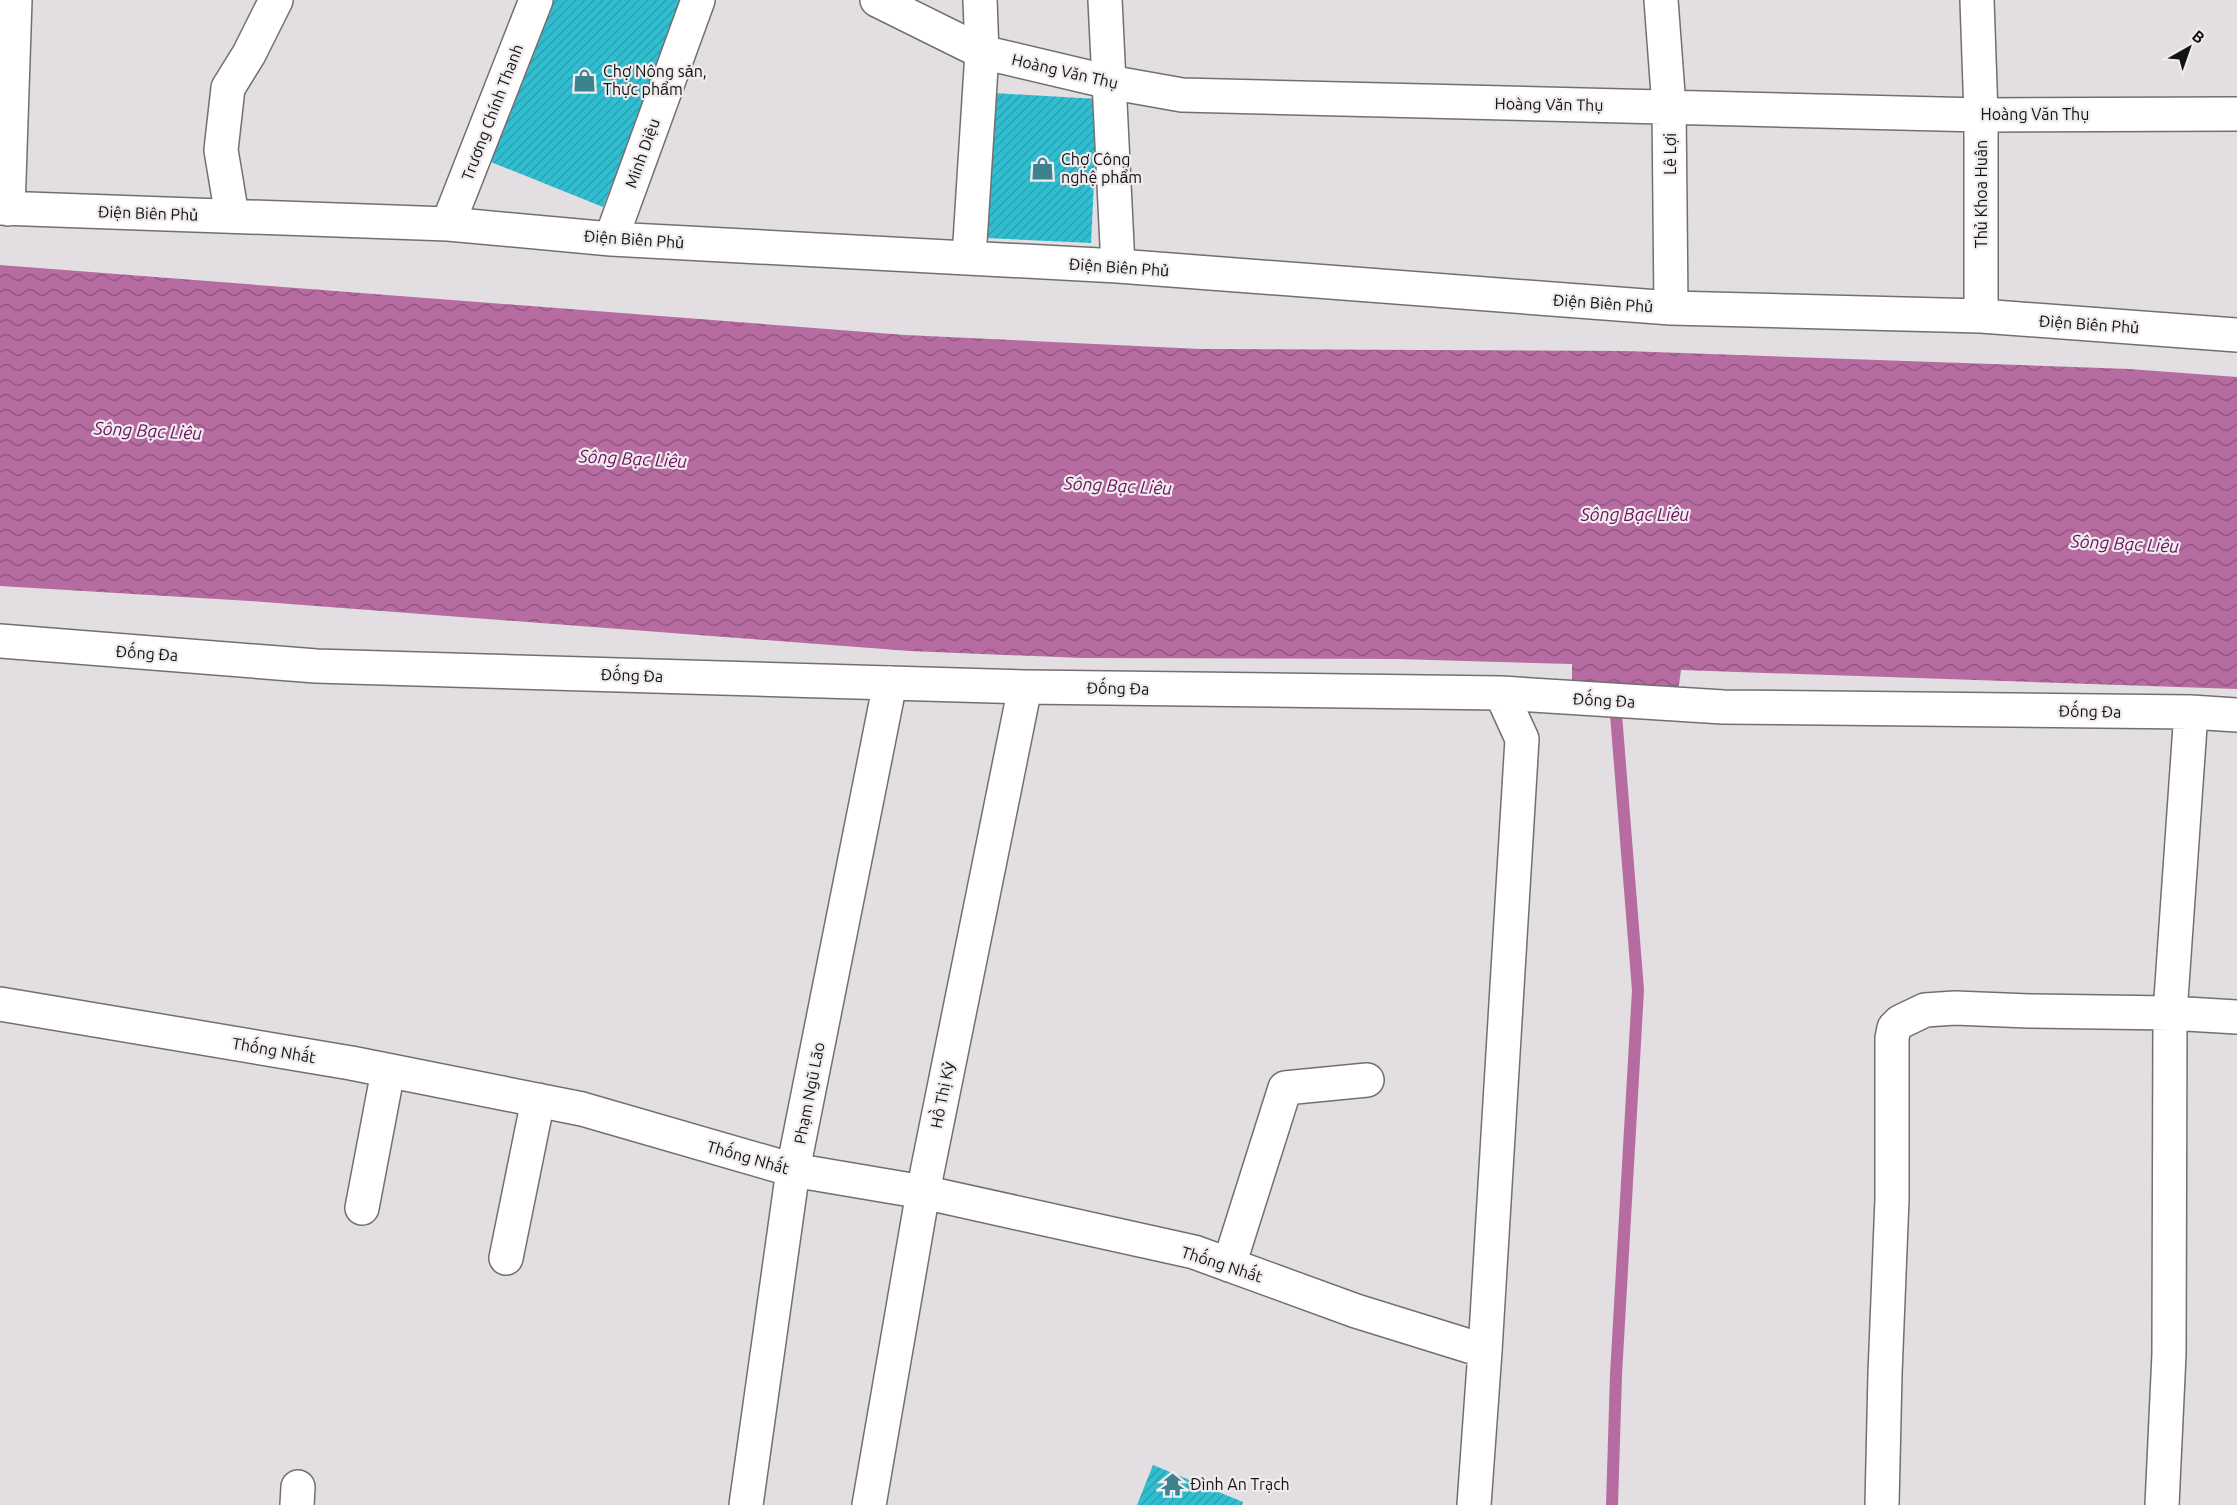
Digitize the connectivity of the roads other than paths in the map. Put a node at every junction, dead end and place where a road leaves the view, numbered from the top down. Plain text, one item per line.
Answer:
1 (15, 0) edge
2 (276, 0) edge
3 (536, 0) edge
4 (698, 0) edge
5 (877, 0) edge
6 (980, 0) edge
7 (1105, 0) edge
8 (1661, 0) edge
9 (1977, 0) edge
10 (982, 52) junction
11 (1109, 82) junction
12 (1669, 106) junction
13 (2237, 114) edge
14 (1981, 115) junction
15 (4, 208) edge
16 (232, 216) junction
17 (448, 224) junction
18 (610, 238) junction
19 (969, 258) junction
20 (1118, 266) junction
21 (1671, 308) junction
22 (1981, 316) junction
23 (2237, 335) edge
24 (0, 641) edge
25 (890, 683) junction
26 (1025, 687) junction
27 (1501, 693) junction
28 (2191, 712) junction
29 (2237, 715) edge
30 (0, 1004) edge
31 (2170, 1013) junction
32 (2237, 1017) edge
33 (388, 1071) junction
34 (1367, 1080) dead end
35 (538, 1100) junction
36 (793, 1170) junction
37 (923, 1192) junction
38 (362, 1208) dead end
39 (506, 1258) dead end
40 (1229, 1265) junction
41 (1485, 1351) junction
42 (746, 1505) edge
43 (869, 1505) edge
44 (1474, 1505) edge
45 (1882, 1505) edge
46 (2162, 1505) edge

1 - 15 street
2 - 16 street
3 - 17 street, Trương Chính Thanh
4 - 18 street, Minh Diệu
5 - 10 street, Hoàng Văn Thụ
6 - 10 street
7 - 11 street
8 - 12 street, Lê Lợi
9 - 14 street, Thủ Khoa Huân
10 - 11 street, Hoàng Văn Thụ
10 - 19 street
11 - 12 street, Hoàng Văn Thụ
11 - 20 street
12 - 14 street, Hoàng Văn Thụ
12 - 21 street, Lê Lợi
13 - 14 street, Hoàng Văn Thụ
14 - 22 street, Thủ Khoa Huân
15 - 16 street, Điện Biên Phủ
16 - 17 street, Điện Biên Phủ
17 - 18 street, Điện Biên Phủ
18 - 19 street, Điện Biên Phủ
19 - 20 street, Điện Biên Phủ
20 - 21 street, Điện Biên Phủ
21 - 22 street, Điện Biên Phủ
22 - 23 street, Điện Biên Phủ
24 - 25 street, Đống Đa
25 - 26 street, Đống Đa
25 - 36 street, Phạm Ngũ Lão
26 - 27 street, Đống Đa
26 - 37 street, Hồ Thị Kỷ
27 - 28 street, Đống Đa
27 - 41 street
28 - 29 street, Đống Đa
28 - 31 street
30 - 33 street, Thống Nhất
31 - 32 street
31 - 45 street
31 - 46 street
33 - 35 street, Thống Nhất
33 - 38 street
34 - 40 street
35 - 36 street, Thống Nhất
35 - 39 street
36 - 37 street, Thống Nhất
36 - 42 street, Phạm Ngũ Lão
37 - 40 street, Thống Nhất
37 - 43 street, Hồ Thị Kỷ
40 - 41 street, Thống Nhất
41 - 44 street

